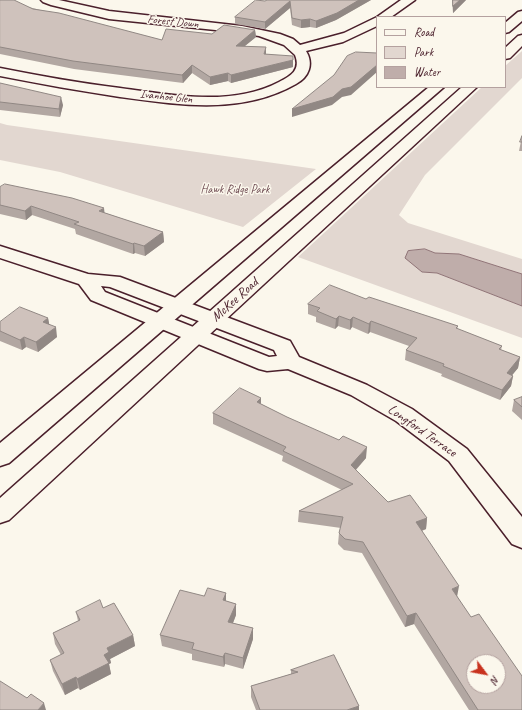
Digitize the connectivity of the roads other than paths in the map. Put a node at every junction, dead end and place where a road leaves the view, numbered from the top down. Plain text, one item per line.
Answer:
1 (47, 0) edge
2 (408, 0) edge
3 (522, 15) edge
4 (384, 16) edge
5 (376, 22) edge
6 (506, 28) edge
7 (522, 39) edge
8 (298, 49) junction
9 (506, 54) edge
10 (0, 72) edge
11 (436, 88) edge
12 (469, 88) edge
13 (0, 252) edge
14 (86, 280) junction
15 (178, 306) junction
16 (212, 320) junction
17 (160, 322) junction
18 (195, 336) junction
19 (291, 362) junction
20 (0, 457) edge
21 (0, 513) edge
22 (522, 537) edge

1 - 8 street, Forest Down
2 - 4 street
3 - 6 street
5 - 8 street
7 - 9 street
8 - 10 street, Ivanhoe Glen
11 - 15 street
12 - 16 street, McKee Road
13 - 14 street
14 - 15 street
14 - 17 street, Longford Terrace
15 - 16 street
15 - 17 street
16 - 18 street, McKee Road
16 - 19 street
17 - 18 street, Longford Terrace
17 - 20 street
18 - 19 street, Longford Terrace
18 - 21 street, McKee Road
19 - 22 street, Longford Terrace

